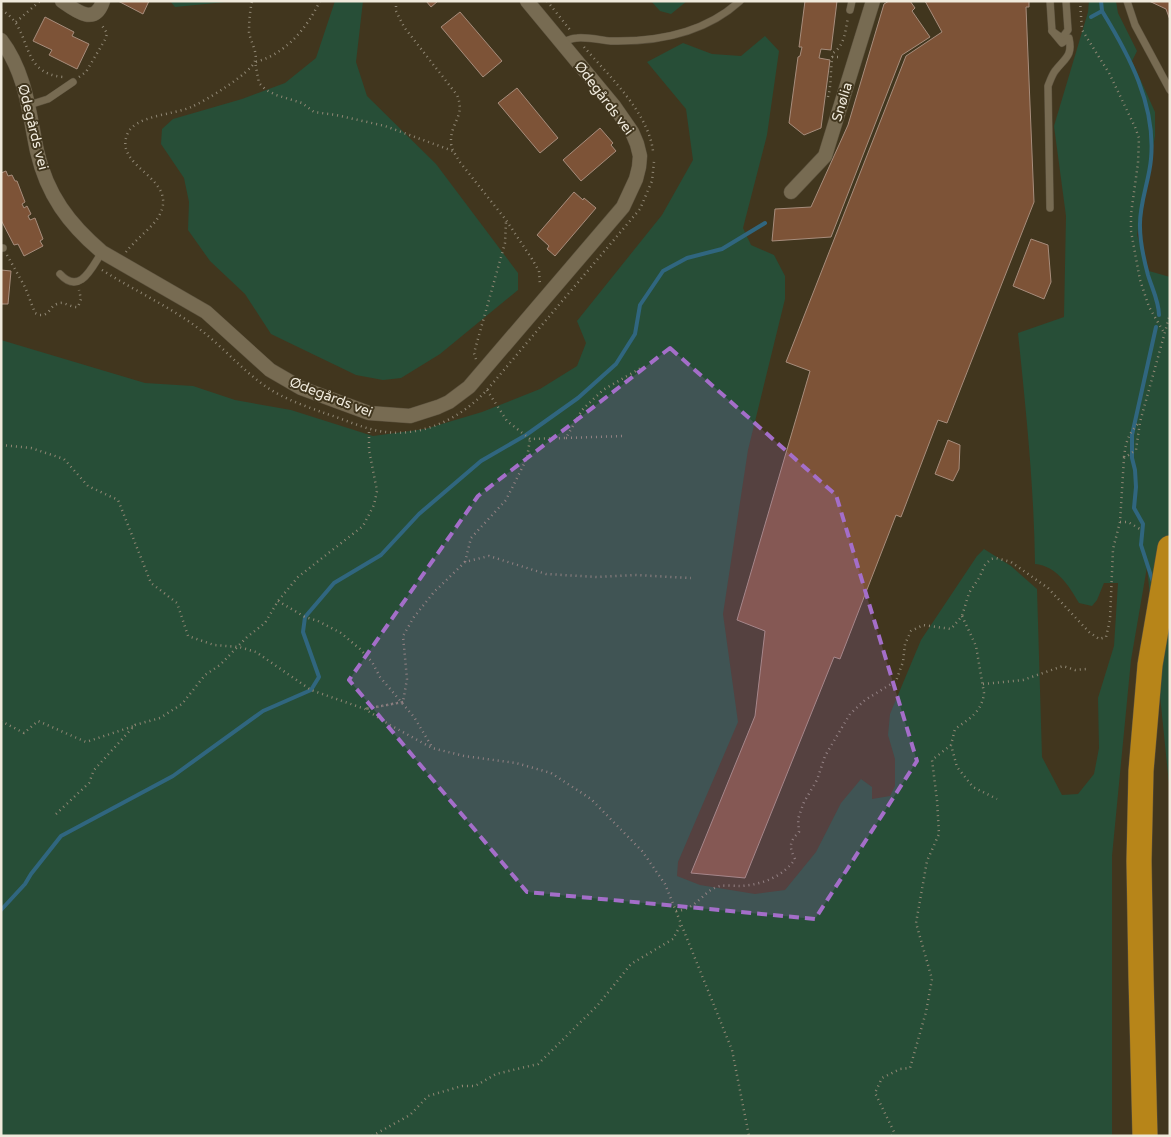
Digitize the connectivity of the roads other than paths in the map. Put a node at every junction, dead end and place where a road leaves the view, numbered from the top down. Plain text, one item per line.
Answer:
1 (62, 1) edge
2 (103, 1) edge
3 (527, 1) edge
4 (740, 1) edge
5 (852, 1) edge
6 (873, 1) edge
7 (1050, 1) edge
8 (1066, 1) edge
9 (1127, 1) edge
10 (850, 10) road end
11 (1052, 31) junction
12 (1, 40) edge
13 (562, 42) junction
14 (72, 79) road end
15 (1170, 90) edge
16 (29, 105) junction
17 (791, 192) dead end
18 (1050, 208) dead end
19 (102, 252) junction
20 (60, 274) dead end
21 (1170, 548) edge
22 (1145, 1136) edge

1 - 2 street
3 - 13 street, Ødegårds vei
4 - 13 lane
5 - 10 lane
6 - 17 street, Snølia
7 - 11 lane
8 - 11 lane
9 - 15 lane
11 - 18 lane
12 - 16 street, Ødegårds vei
13 - 19 street, Ødegårds vei
14 - 16 lane
16 - 19 street, Ødegårds vei
19 - 20 lane
21 - 22 highway

